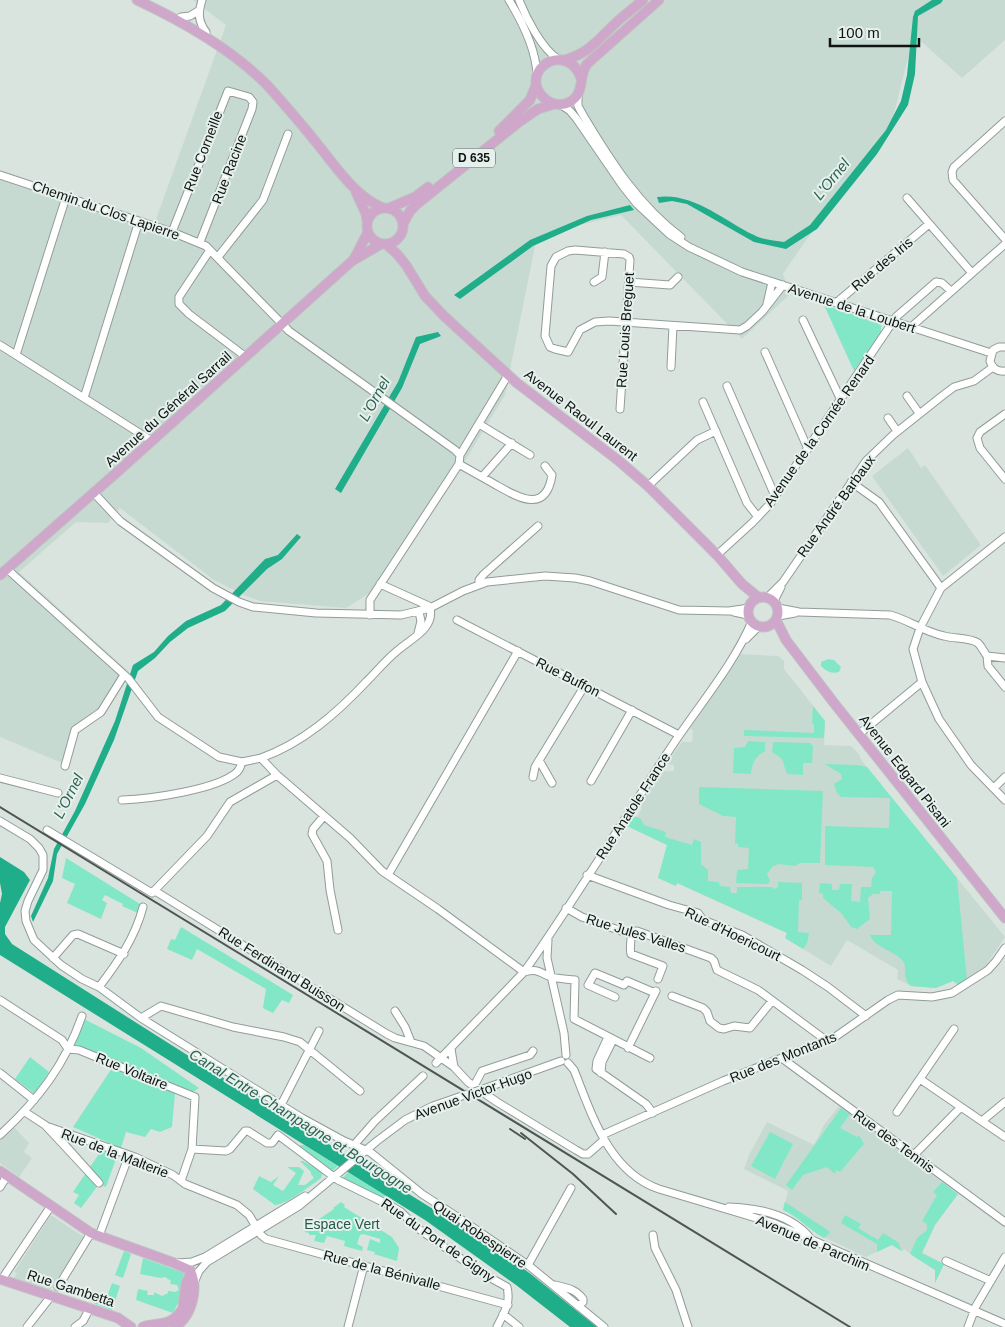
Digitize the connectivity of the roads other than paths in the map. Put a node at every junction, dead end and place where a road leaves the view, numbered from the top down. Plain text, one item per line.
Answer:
1 (137, 0) edge
2 (149, 0) edge
3 (202, 0) edge
4 (509, 0) edge
5 (519, 0) edge
6 (643, 0) edge
7 (659, 0) edge
8 (198, 11) junction
9 (181, 17) junction
10 (206, 32) junction
11 (228, 52) junction
12 (562, 60) junction
13 (537, 75) junction
14 (581, 78) junction
15 (536, 85) junction
16 (578, 94) junction
17 (249, 97) joint
18 (557, 104) junction
19 (1005, 121) edge
20 (288, 134) dead end
21 (0, 175) edge
22 (354, 188) junction
23 (66, 197) junction
24 (907, 198) dead end
25 (386, 208) junction
26 (367, 220) junction
27 (138, 221) junction
28 (403, 224) junction
29 (929, 224) junction
30 (172, 232) junction
31 (368, 232) junction
32 (400, 236) junction
33 (1005, 239) edge
34 (200, 242) junction
35 (383, 244) junction
36 (1005, 244) edge
37 (210, 250) junction
38 (605, 252) junction
39 (218, 257) junction
40 (715, 260) junction
41 (352, 261) junction
42 (406, 265) junction
43 (972, 273) junction
44 (678, 277) dead end
45 (594, 282) dead end
46 (629, 282) junction
47 (772, 282) junction
48 (783, 285) junction
49 (951, 291) junction
50 (836, 303) junction
51 (767, 305) junction
52 (803, 320) dead end
53 (625, 322) junction
54 (893, 322) junction
55 (282, 325) junction
56 (673, 326) junction
57 (910, 328) junction
58 (0, 345) edge
59 (1005, 347) edge
60 (765, 352) dead end
61 (991, 353) junction
62 (16, 355) junction
63 (246, 357) junction
64 (671, 367) dead end
65 (993, 367) junction
66 (1005, 371) edge
67 (508, 375) junction
68 (726, 386) dead end
69 (907, 396) dead end
70 (84, 398) junction
71 (841, 400) junction
72 (703, 402) dead end
73 (620, 409) dead end
74 (919, 414) junction
75 (1005, 414) edge
76 (888, 418) dead end
77 (479, 424) junction
78 (716, 431) junction
79 (897, 432) junction
80 (152, 441) junction
81 (512, 443) junction
82 (808, 449) junction
83 (460, 455) junction
84 (530, 455) dead end
85 (459, 464) junction
86 (545, 466) dead end
87 (482, 478) junction
88 (1005, 479) edge
89 (851, 482) junction
90 (648, 486) junction
91 (94, 493) junction
92 (775, 496) junction
93 (758, 517) junction
94 (538, 526) dead end
95 (1005, 537) edge
96 (717, 555) junction
97 (3, 572) edge
98 (380, 584) junction
99 (479, 584) junction
100 (941, 588) junction
101 (431, 608) junction
102 (763, 611) junction
103 (419, 612) junction
104 (370, 615) junction
105 (457, 620) dead end
106 (920, 628) junction
107 (417, 636) junction
108 (518, 652) junction
109 (987, 656) junction
110 (1005, 658) edge
111 (126, 676) junction
112 (922, 682) junction
113 (585, 686) junction
114 (1005, 687) edge
115 (632, 710) junction
116 (859, 734) junction
117 (679, 735) junction
118 (261, 758) junction
119 (539, 760) junction
120 (242, 762) junction
121 (65, 766) dead end
122 (277, 775) junction
123 (533, 777) dead end
124 (1005, 777) edge
125 (0, 778) edge
126 (591, 781) dead end
127 (552, 783) dead end
128 (994, 788) junction
129 (58, 793) dead end
130 (122, 800) dead end
131 (1005, 800) edge
132 (324, 816) junction
133 (0, 821) edge
134 (47, 830) dead end
135 (388, 875) junction
136 (588, 875) junction
137 (154, 892) junction
138 (143, 907) dead end
139 (566, 908) junction
140 (1005, 918) edge
141 (338, 930) dead end
142 (631, 932) junction
143 (548, 938) junction
144 (1004, 951) edge
145 (124, 954) junction
146 (53, 958) junction
147 (524, 972) junction
148 (551, 977) junction
149 (658, 979) dead end
150 (575, 980) junction
151 (590, 981) junction
152 (99, 987) junction
153 (672, 996) dead end
154 (615, 998) dead end
155 (0, 1001) edge
156 (772, 1001) junction
157 (0, 1007) edge
158 (395, 1011) dead end
159 (82, 1016) dead end
160 (866, 1016) junction
161 (141, 1018) junction
162 (954, 1030) dead end
163 (319, 1031) dead end
164 (611, 1039) junction
165 (827, 1041) junction
166 (411, 1042) junction
167 (628, 1048) junction
168 (68, 1049) junction
169 (451, 1049) junction
170 (309, 1050) junction
171 (533, 1050) dead end
172 (442, 1058) junction
173 (650, 1058) dead end
174 (783, 1058) junction
175 (564, 1062) junction
176 (436, 1063) dead end
177 (454, 1067) junction
178 (0, 1072) edge
179 (423, 1076) dead end
180 (920, 1079) junction
181 (474, 1086) junction
182 (360, 1091) dead end
183 (34, 1100) junction
184 (1005, 1102) edge
185 (281, 1105) junction
186 (961, 1107) junction
187 (25, 1112) junction
188 (897, 1112) dead end
189 (653, 1113) junction
190 (982, 1121) junction
191 (0, 1134) edge
192 (1005, 1137) edge
193 (603, 1138) junction
194 (354, 1145) junction
195 (192, 1149) junction
196 (364, 1152) junction
197 (129, 1155) junction
198 (914, 1155) junction
199 (4, 1173) edge
200 (333, 1177) junction
201 (181, 1180) junction
202 (0, 1187) edge
203 (571, 1188) dead end
204 (51, 1206) junction
205 (1005, 1222) edge
206 (258, 1227) junction
207 (95, 1234) junction
208 (653, 1235) dead end
209 (205, 1257) junction
210 (1005, 1258) edge
211 (946, 1261) dead end
212 (174, 1262) junction
213 (364, 1265) junction
214 (528, 1265) junction
215 (191, 1272) junction
216 (1, 1279) edge
217 (991, 1281) junction
218 (193, 1285) junction
219 (58, 1287) dead end
220 (52, 1295) junction
221 (508, 1305) junction
222 (183, 1306) junction
223 (90, 1308) junction
224 (974, 1310) junction
225 (503, 1314) junction
226 (1005, 1324) edge
227 (183, 1325) edge
228 (27, 1327) edge
229 (75, 1327) edge
230 (131, 1327) edge
231 (143, 1327) edge
232 (348, 1327) edge
233 (496, 1327) edge
234 (519, 1327) edge
235 (604, 1327) edge
236 (688, 1327) edge
237 (968, 1327) edge

1 - 11 main road
2 - 9 main road
3 - 8 street
4 - 13 street
5 - 12 street
6 - 12 main road
7 - 14 main road
8 - 9 street
8 - 10 street
9 - 10 main road
10 - 11 main road
11 - 22 main road
12 - 13 main road
12 - 14 main road
13 - 15 main road
14 - 16 main road
15 - 18 main road
15 - 25 main road, D 635
16 - 18 main road
16 - 40 street, Avenue de la Loubert
17 - 30 street, Rue Corneille
17 - 34 street, Rue Racine
18 - 28 main road, D 635
18 - 40 street, Avenue de la Loubert
19 - 33 street
20 - 39 street
21 - 23 street, Chemin du Clos Lapierre
22 - 25 main road
22 - 26 main road
23 - 27 street, Chemin du Clos Lapierre
23 - 62 street
24 - 29 street
25 - 26 main road
25 - 28 main road
26 - 31 main road
27 - 30 street, Chemin du Clos Lapierre
27 - 70 street
28 - 32 main road
29 - 43 street
29 - 50 street, Rue des Iris
30 - 34 street, Chemin du Clos Lapierre
31 - 35 main road
31 - 41 main road, Avenue du Général Sarrail
32 - 35 main road
32 - 42 main road, Avenue Raoul Laurent
34 - 37 street, Chemin du Clos Lapierre
35 - 41 main road, Avenue du Général Sarrail
35 - 42 main road, Avenue Raoul Laurent
36 - 43 street
37 - 39 street, Chemin du Clos Lapierre
37 - 63 street
38 - 45 street
38 - 46 street, Rue Louis Breguet
38 - 53 street, Rue Louis Breguet
39 - 55 street, Chemin du Clos Lapierre
40 - 47 street, Avenue de la Loubert
41 - 55 main road, Avenue du Général Sarrail
42 - 67 main road, Avenue Raoul Laurent
43 - 49 street
44 - 46 street
46 - 53 street, Rue Louis Breguet
47 - 48 street, Avenue de la Loubert
47 - 51 street
48 - 50 street, Avenue de la Loubert
48 - 51 street
49 - 54 street, Avenue de la Cornée Renard
49 - 57 street
50 - 54 street, Avenue de la Loubert
51 - 56 street
52 - 71 street
53 - 56 street
53 - 73 street, Rue Louis Breguet
54 - 57 street, Avenue de la Loubert
54 - 71 street, Avenue de la Cornée Renard
55 - 63 main road, Avenue du Général Sarrail
55 - 83 street, Chemin du Clos Lapierre
56 - 64 street
57 - 61 street, Avenue de la Loubert
58 - 62 street
59 - 61 street
60 - 82 street
61 - 65 street
62 - 70 street
63 - 80 main road, Avenue du Général Sarrail
65 - 66 street
65 - 74 street, Rue André Barbaux
67 - 77 street
67 - 90 main road, Avenue Raoul Laurent
68 - 92 street
69 - 74 street
70 - 80 street
71 - 82 street, Avenue de la Cornée Renard
72 - 78 street
74 - 79 street, Rue André Barbaux
75 - 88 street
76 - 79 street
77 - 81 street
77 - 83 street
78 - 90 street
78 - 93 street
79 - 89 street, Rue André Barbaux
80 - 91 main road, Avenue du Général Sarrail
81 - 84 street
81 - 87 street
82 - 92 street, Avenue de la Cornée Renard
83 - 85 street
85 - 87 street
85 - 98 street
86 - 87 street
89 - 100 street
89 - 102 street, Rue André Barbaux
90 - 96 main road, Avenue Raoul Laurent
91 - 97 main road, Avenue du Général Sarrail
91 - 104 street
92 - 93 street, Avenue de la Cornée Renard
93 - 96 street, Avenue de la Cornée Renard
94 - 99 street
95 - 100 street
96 - 102 main road, Avenue Raoul Laurent
97 - 111 street
98 - 101 street
98 - 104 street
99 - 101 street
99 - 102 street
100 - 106 street
101 - 103 street
101 - 107 street
102 - 106 street
102 - 116 main road, Avenue Edgard Pisani
102 - 117 street, Rue Anatole France
103 - 104 street
103 - 107 street
105 - 108 street, Rue Buffon
106 - 109 street
106 - 112 street
107 - 118 street
108 - 113 street, Rue Buffon
108 - 135 street
109 - 110 street
109 - 114 street
111 - 120 street
111 - 121 street
112 - 116 street
112 - 128 street
113 - 115 street, Rue Buffon
113 - 119 street
115 - 117 street, Rue Buffon
115 - 126 street
116 - 140 main road, Avenue Edgard Pisani
117 - 136 street, Rue Anatole France
118 - 120 street
118 - 122 street
119 - 123 street
119 - 127 street
120 - 130 street
122 - 132 street
122 - 137 street
124 - 128 street
125 - 129 street
128 - 131 street
132 - 135 street
132 - 141 street
133 - 146 street, Quai Robespierre
134 - 137 street, Rue Ferdinand Buisson
135 - 147 street
136 - 139 street, Rue Anatole France
136 - 160 street, Rue d'Hoericourt
137 - 166 street, Rue Ferdinand Buisson
138 - 145 street
139 - 142 street, Rue Jules Valles
139 - 143 street, Rue Anatole France
142 - 149 street
142 - 156 street, Rue Jules Valles
143 - 147 street, Rue Anatole France
143 - 148 street
144 - 160 street, Rue des Montants
145 - 146 street
145 - 152 street
146 - 152 street, Quai Robespierre
147 - 148 street
147 - 169 street, Rue Anatole France
148 - 150 street
148 - 175 street
150 - 151 street
150 - 164 street
151 - 154 street
151 - 167 street
152 - 161 street, Quai Robespierre
153 - 156 street
155 - 157 street
155 - 168 street
156 - 165 street, Rue Jules Valles
158 - 166 street
159 - 168 street
160 - 165 street, Rue des Montants
161 - 170 street
161 - 185 street, Quai Robespierre
162 - 180 street
163 - 170 street
164 - 167 street
164 - 189 street
165 - 174 street, Rue des Montants
166 - 172 street, Rue Ferdinand Buisson
167 - 173 street
168 - 183 street
168 - 195 street, Rue Voltaire
169 - 172 street, Rue Anatole France
169 - 177 street
170 - 182 street
170 - 185 street
171 - 181 street
172 - 176 street, Rue Anatole France
172 - 177 street, Rue des Montants
174 - 189 street, Rue des Montants
174 - 198 street, Rue des Tennis
175 - 193 street
175 - 196 street, Avenue Victor Hugo, bridge
177 - 181 street, Rue des Montants
178 - 183 street
179 - 194 street
180 - 186 street
180 - 188 street
181 - 193 street, Rue des Montants
183 - 187 street
184 - 190 street
185 - 194 street, Quai Robespierre
186 - 190 street
186 - 198 street
187 - 191 street
187 - 197 street, Rue de la Malterie
189 - 193 street, Rue des Montants
190 - 192 street
193 - 224 street, Avenue de Parchim
194 - 196 street, Quai Robespierre
195 - 200 street, Rue du Port de Gigny
195 - 201 street
196 - 200 street, Avenue Victor Hugo
196 - 214 street, Quai Robespierre
197 - 201 street, Rue de la Malterie
197 - 207 street
198 - 205 street, Rue des Tennis
199 - 202 street
199 - 204 main road
200 - 206 street, Avenue Victor Hugo
200 - 221 street, Rue du Port de Gigny
201 - 206 street, Rue de la Malterie
203 - 214 street
204 - 207 main road
204 - 216 street
206 - 209 street, Avenue Victor Hugo
206 - 213 street, Rue de la Bénivalle
206 - 218 street, Avenue Victor Hugo
207 - 212 main road
207 - 219 street
208 - 236 street
209 - 212 street, Avenue Victor Hugo
209 - 215 street, Avenue Victor Hugo
210 - 217 street
211 - 217 street
212 - 215 main road
213 - 221 street, Rue de la Bénivalle
213 - 232 street
214 - 235 street, Quai Robespierre
215 - 218 main road
215 - 222 main road
216 - 220 main road, Rue Gambetta
217 - 224 street
218 - 227 main road
220 - 223 main road, Rue Gambetta
220 - 228 street
221 - 225 street
222 - 227 main road
222 - 231 main road
223 - 229 street
223 - 230 main road, Rue Gambetta
224 - 226 street, Avenue de Parchim
224 - 237 street
225 - 233 street
225 - 234 street

